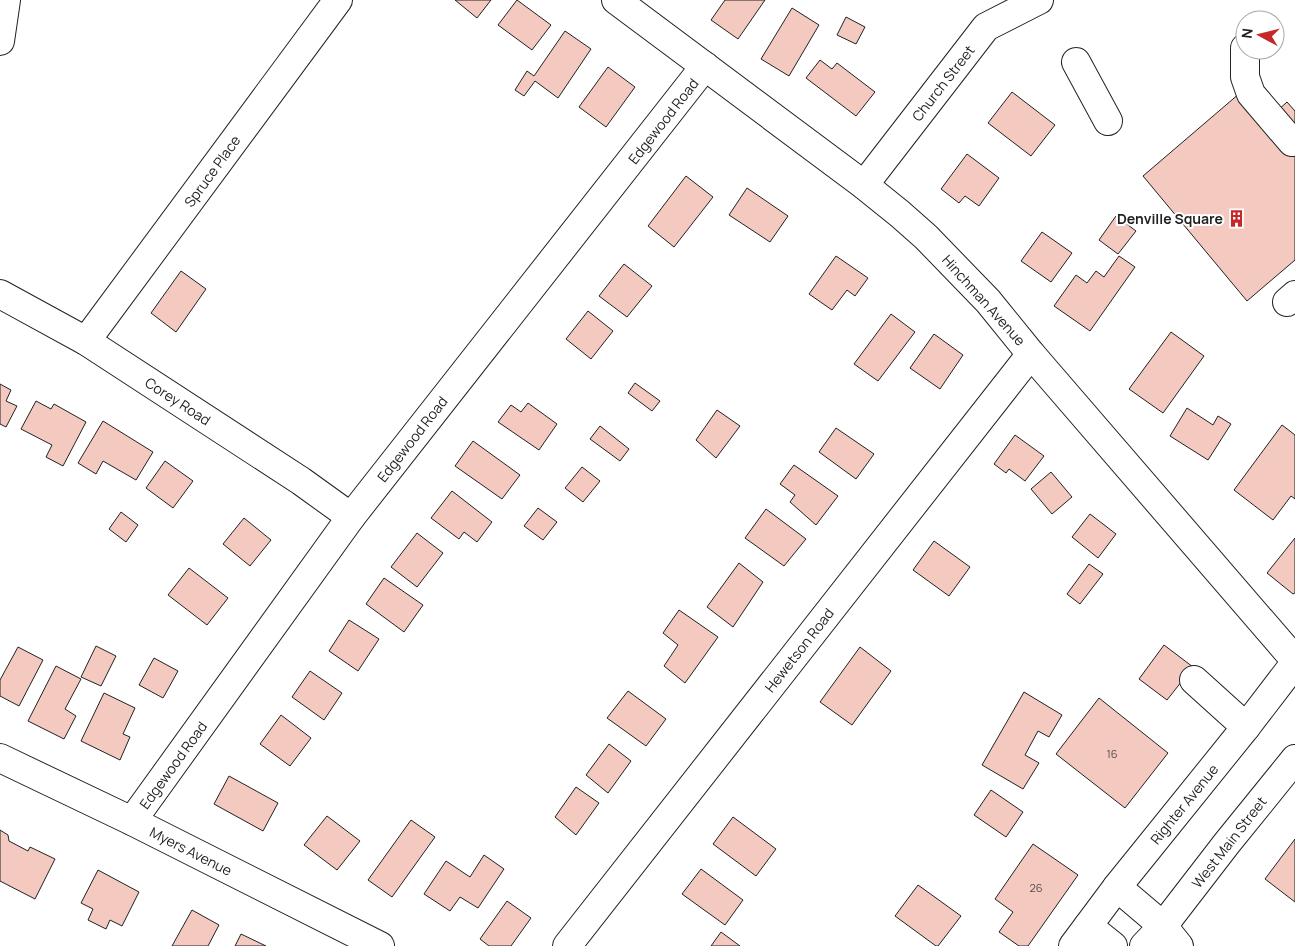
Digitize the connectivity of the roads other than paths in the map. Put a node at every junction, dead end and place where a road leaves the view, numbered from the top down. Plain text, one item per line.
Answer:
1 (6, 0) edge
2 (338, 0) edge
3 (616, 0) edge
4 (1039, 0) edge
5 (0, 41) edge
6 (1245, 60) edge
7 (1076, 62) dead end
8 (705, 66) junction
9 (1108, 121) dead end
10 (1292, 142) dead end
11 (864, 185) junction
12 (0, 294) edge
13 (86, 341) junction
14 (1031, 354) junction
15 (351, 517) junction
16 (1295, 662) edge
17 (1194, 680) dead end
18 (1246, 727) junction
19 (0, 758) edge
20 (1295, 759) edge
21 (132, 821) junction
22 (1118, 887) junction
23 (1080, 936) edge
24 (1171, 936) edge
25 (380, 946) edge
26 (566, 946) edge
27 (1113, 946) edge
28 (1144, 946) edge

1 - 5 main road
2 - 13 main road, Spruce Place
3 - 8 main road, Hinchman Avenue
4 - 11 main road, Church Street
6 - 10 main road
7 - 9 main road
8 - 11 main road, Hinchman Avenue
8 - 15 main road, Edgewood Road
11 - 14 main road, Hinchman Avenue
12 - 13 main road, Corey Road
13 - 15 main road, Corey Road
14 - 16 main road, Hinchman Avenue
14 - 26 main road, Hewetson Road
15 - 21 main road, Edgewood Road
16 - 18 main road, Righter Avenue
17 - 18 main road
18 - 22 main road, Righter Avenue
19 - 21 main road, Myers Avenue
20 - 24 main road, West Main Street
21 - 25 main road, Myers Avenue
22 - 23 main road, Righter Avenue
22 - 24 main road
23 - 27 main road
24 - 28 main road, West Main Street

